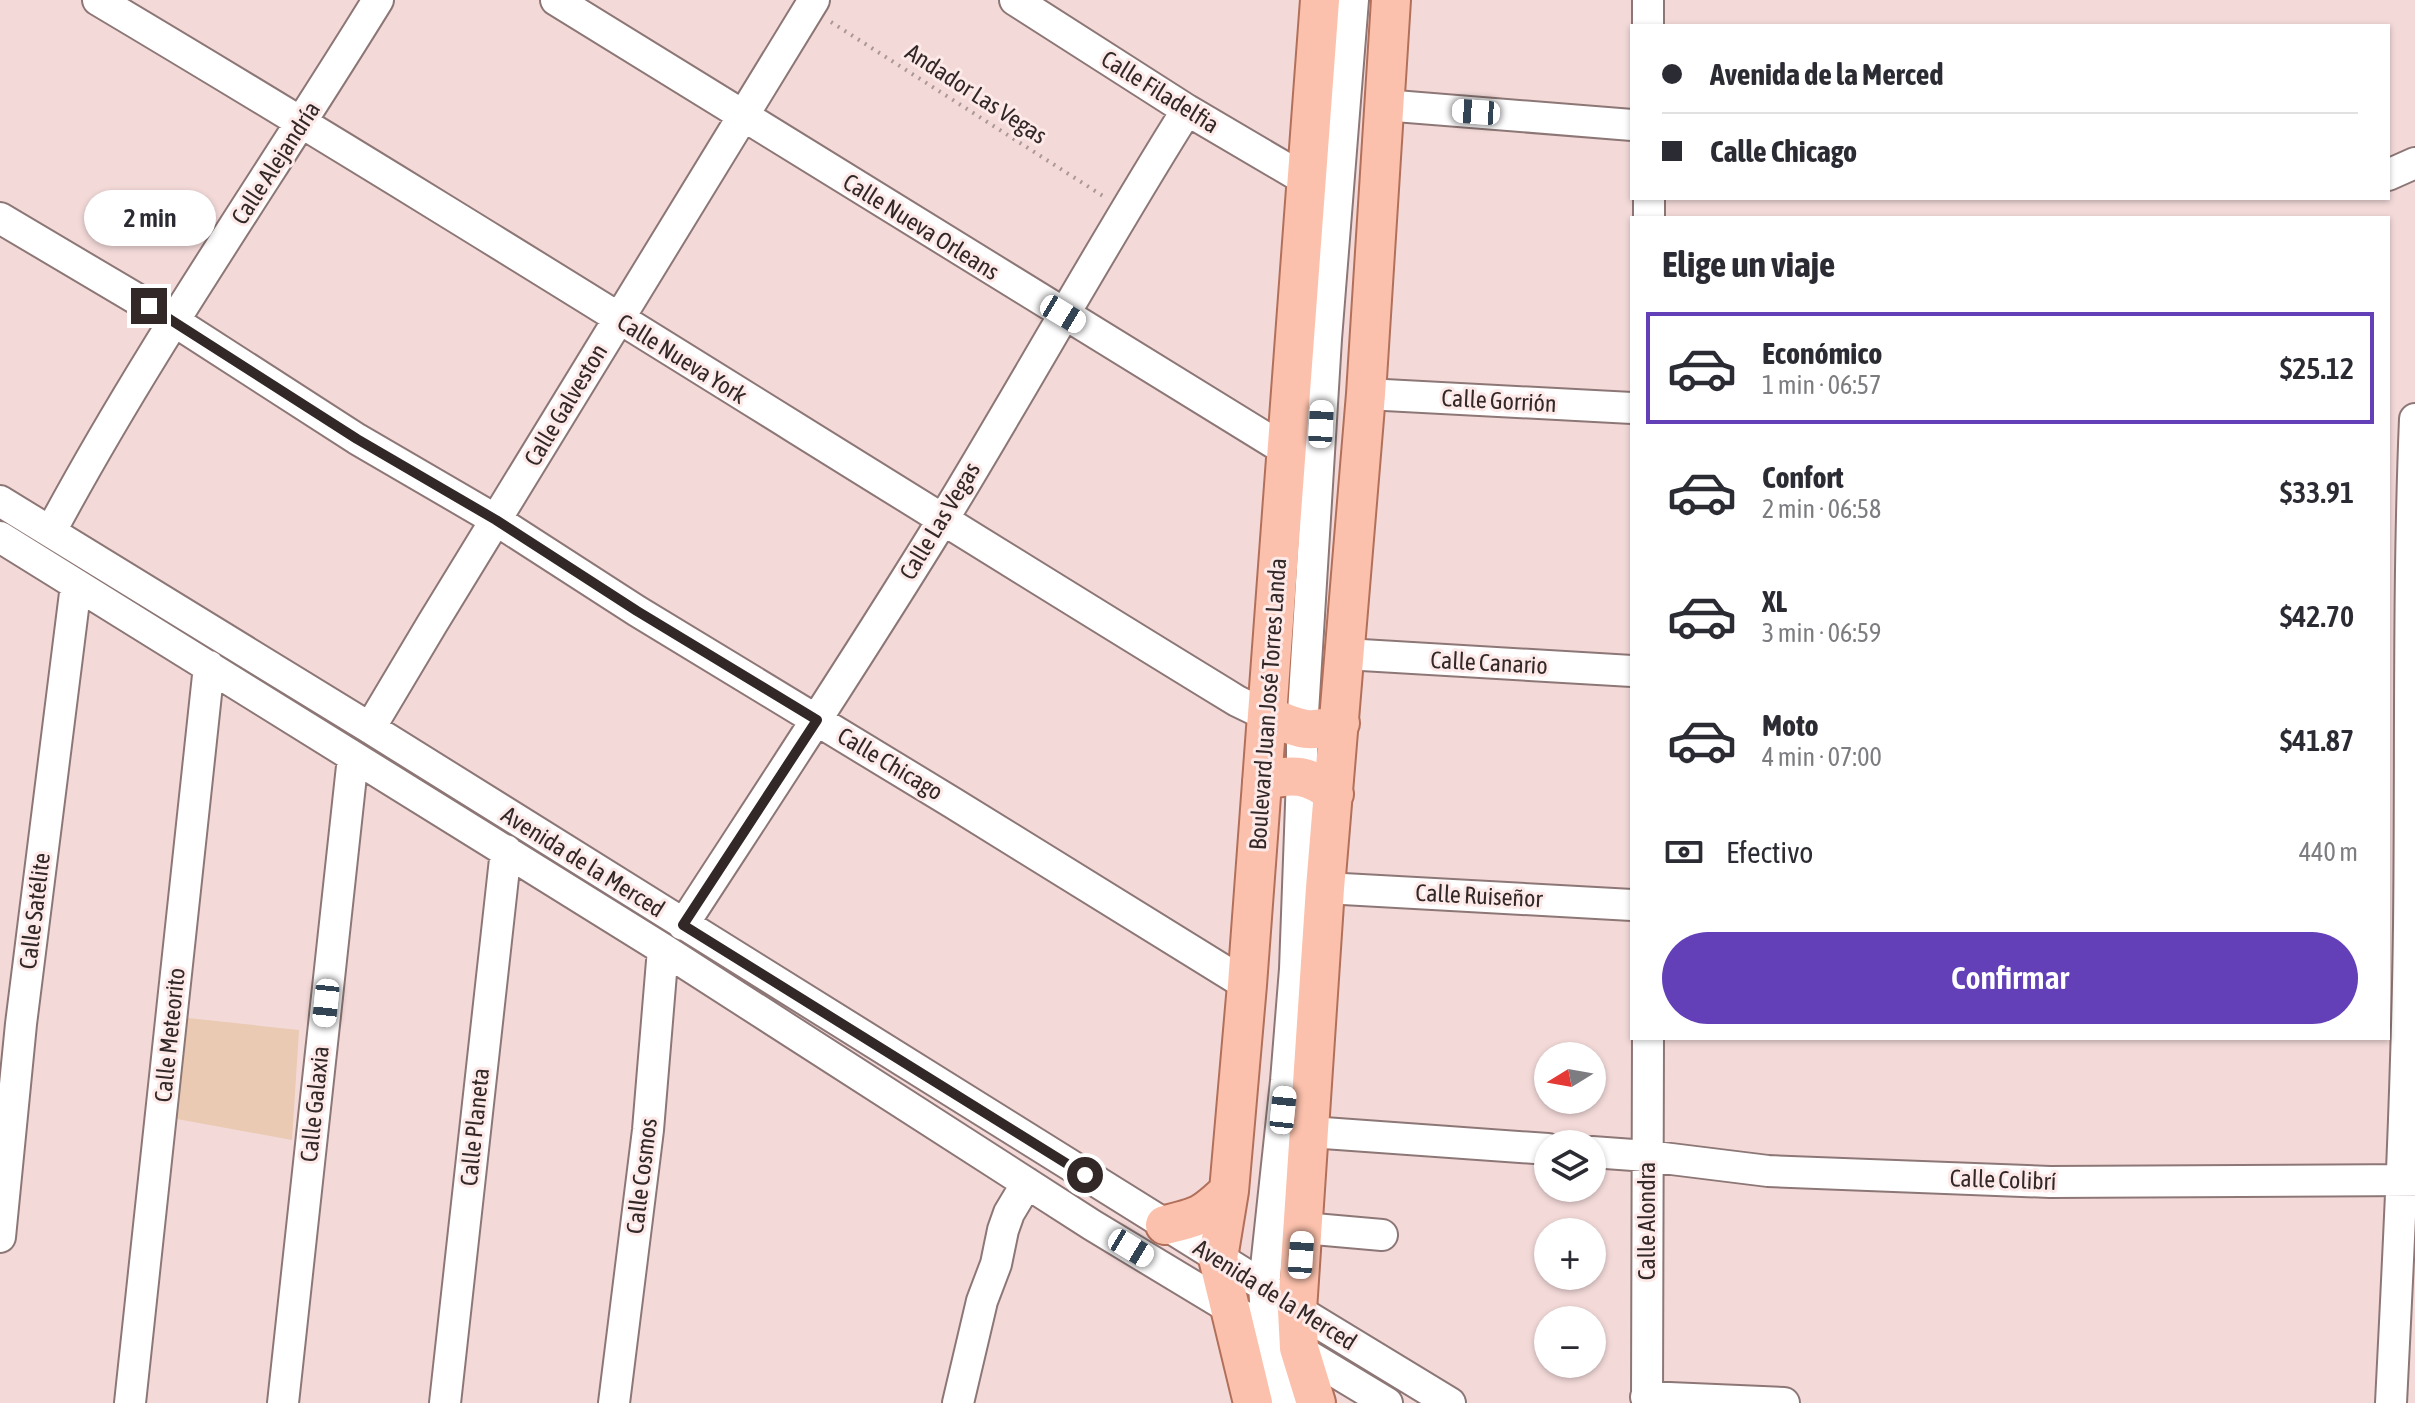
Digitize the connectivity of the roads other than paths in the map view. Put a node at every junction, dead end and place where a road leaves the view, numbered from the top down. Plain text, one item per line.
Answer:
1 (98, 0) edge
2 (378, 0) edge
3 (556, 0) edge
4 (1015, 0) edge
5 (1320, 0) edge
6 (1353, 0) edge
7 (1391, 0) edge
8 (1648, 0) edge
9 (811, 4) edge
10 (1648, 24) edge
11 (1383, 105) junction
12 (1187, 110) junction
13 (742, 117) junction
14 (303, 122) junction
15 (1630, 125) edge
16 (2415, 163) edge
17 (2390, 174) edge
18 (1306, 180) junction
19 (0, 218) edge
20 (1063, 314) junction
21 (618, 320) junction
22 (174, 321) junction
23 (1366, 394) junction
24 (1630, 408) edge
25 (2415, 423) edge
26 (2390, 429) edge
27 (1287, 451) junction
28 (0, 501) edge
29 (496, 520) junction
30 (942, 520) junction
31 (51, 531) junction
32 (0, 537) edge
33 (2413, 561) edge
34 (76, 585) junction
35 (1345, 654) junction
36 (209, 666) junction
37 (1630, 671) edge
38 (2404, 700) edge
39 (817, 720) junction
40 (1285, 722) junction
41 (1340, 723) junction
42 (370, 728) junction
43 (353, 757) junction
44 (1262, 781) junction
45 (1318, 785) junction
46 (506, 850) junction
47 (1325, 888) junction
48 (1630, 905) edge
49 (683, 925) junction
50 (2398, 928) edge
51 (663, 949) junction
52 (1247, 985) junction
53 (1648, 1040) edge
54 (1310, 1132) junction
55 (1534, 1148) edge
56 (1606, 1153) edge
57 (1647, 1156) junction
58 (2409, 1180) edge
59 (1027, 1183) junction
60 (1229, 1191) junction
61 (1165, 1225) junction
62 (1303, 1228) junction
63 (1382, 1235) dead end
64 (0, 1237) edge
65 (1218, 1258) junction
66 (1264, 1286) junction
67 (1228, 1306) junction
68 (1282, 1320) junction
69 (1299, 1348) junction
70 (1646, 1400) edge
71 (130, 1403) edge
72 (283, 1403) edge
73 (445, 1403) edge
74 (614, 1403) edge
75 (958, 1403) edge
76 (1253, 1403) edge
77 (1285, 1403) edge
78 (1316, 1403) edge
79 (1387, 1403) edge
80 (1450, 1403) edge
81 (1784, 1403) edge
82 (2391, 1403) edge

1 - 14 street, Calle Nueva York
2 - 14 street, Calle Alejandría
3 - 13 street, Calle Nueva Orleans
4 - 12 street, Calle Filadelfia
5 - 18 main road, Boulevard Juan José Torres Landa
6 - 40 street
7 - 11 main road
8 - 10 street
9 - 13 street, Calle Galveston
11 - 15 street
11 - 23 main road
12 - 18 street, Calle Filadelfia
12 - 20 street, Calle Las Vegas
13 - 20 street, Calle Nueva Orleans
13 - 21 street, Calle Galveston
14 - 21 street, Calle Nueva York
14 - 22 street, Calle Alejandría
16 - 17 street
18 - 27 main road, Boulevard Juan José Torres Landa
19 - 22 street, Calle Chicago
20 - 27 street, Calle Nueva Orleans
20 - 30 street, Calle Las Vegas
21 - 29 street, Calle Galveston
21 - 30 street, Calle Nueva York
22 - 29 street, Calle Chicago
22 - 31 street, Calle Alejandría
23 - 24 street, Calle Gorrión
23 - 35 main road
25 - 26 street
25 - 33 street
27 - 40 main road, Boulevard Juan José Torres Landa
28 - 31 street, Avenida de la Merced
29 - 39 street, Calle Chicago
29 - 42 street, Calle Galveston
30 - 39 street, Calle Las Vegas
30 - 40 street, Calle Nueva York
31 - 42 street, Avenida de la Merced
32 - 34 street, Avenida de la Merced
33 - 38 street
34 - 36 street, Avenida de la Merced
34 - 64 street, Calle Satélite
35 - 37 street, Calle Canario
35 - 41 main road
36 - 43 street, Avenida de la Merced
36 - 71 street, Calle Meteorito
38 - 50 street
39 - 49 street, Calle Las Vegas
39 - 52 street, Calle Chicago
40 - 41 main road
40 - 44 main road, Boulevard Juan José Torres Landa
40 - 45 street
41 - 45 main road
42 - 49 street, Avenida de la Merced
43 - 46 street, Avenida de la Merced
43 - 72 street, Calle Galaxia
44 - 45 main road
44 - 52 main road, Boulevard Juan José Torres Landa
45 - 47 main road
45 - 66 street
46 - 51 street, Avenida de la Merced
46 - 73 street, Calle Planeta
47 - 48 street, Calle Ruiseñor
47 - 54 main road
49 - 61 street, Avenida de la Merced
50 - 58 street
51 - 59 street, Avenida de la Merced
51 - 74 street, Calle Cosmos
52 - 60 main road, Boulevard Juan José Torres Landa
53 - 57 street, Calle Alondra
54 - 55 street
54 - 62 main road
56 - 57 street, Calle Colibrí
57 - 58 street, Calle Colibrí
57 - 70 street, Calle Alondra
58 - 82 street
59 - 67 street, Avenida de la Merced
59 - 75 street
60 - 61 main road
60 - 65 main road, Boulevard Juan José Torres Landa
61 - 65 street, Avenida de la Merced
62 - 63 street
62 - 68 main road
65 - 66 street, Avenida de la Merced
65 - 67 main road, Boulevard Juan José Torres Landa
66 - 68 street, Avenida de la Merced
67 - 68 street, Avenida de la Merced
67 - 76 main road, Boulevard Juan José Torres Landa
68 - 69 main road
68 - 77 street
68 - 80 street, Avenida de la Merced
69 - 78 main road
69 - 79 street, Avenida de la Merced
70 - 81 street

